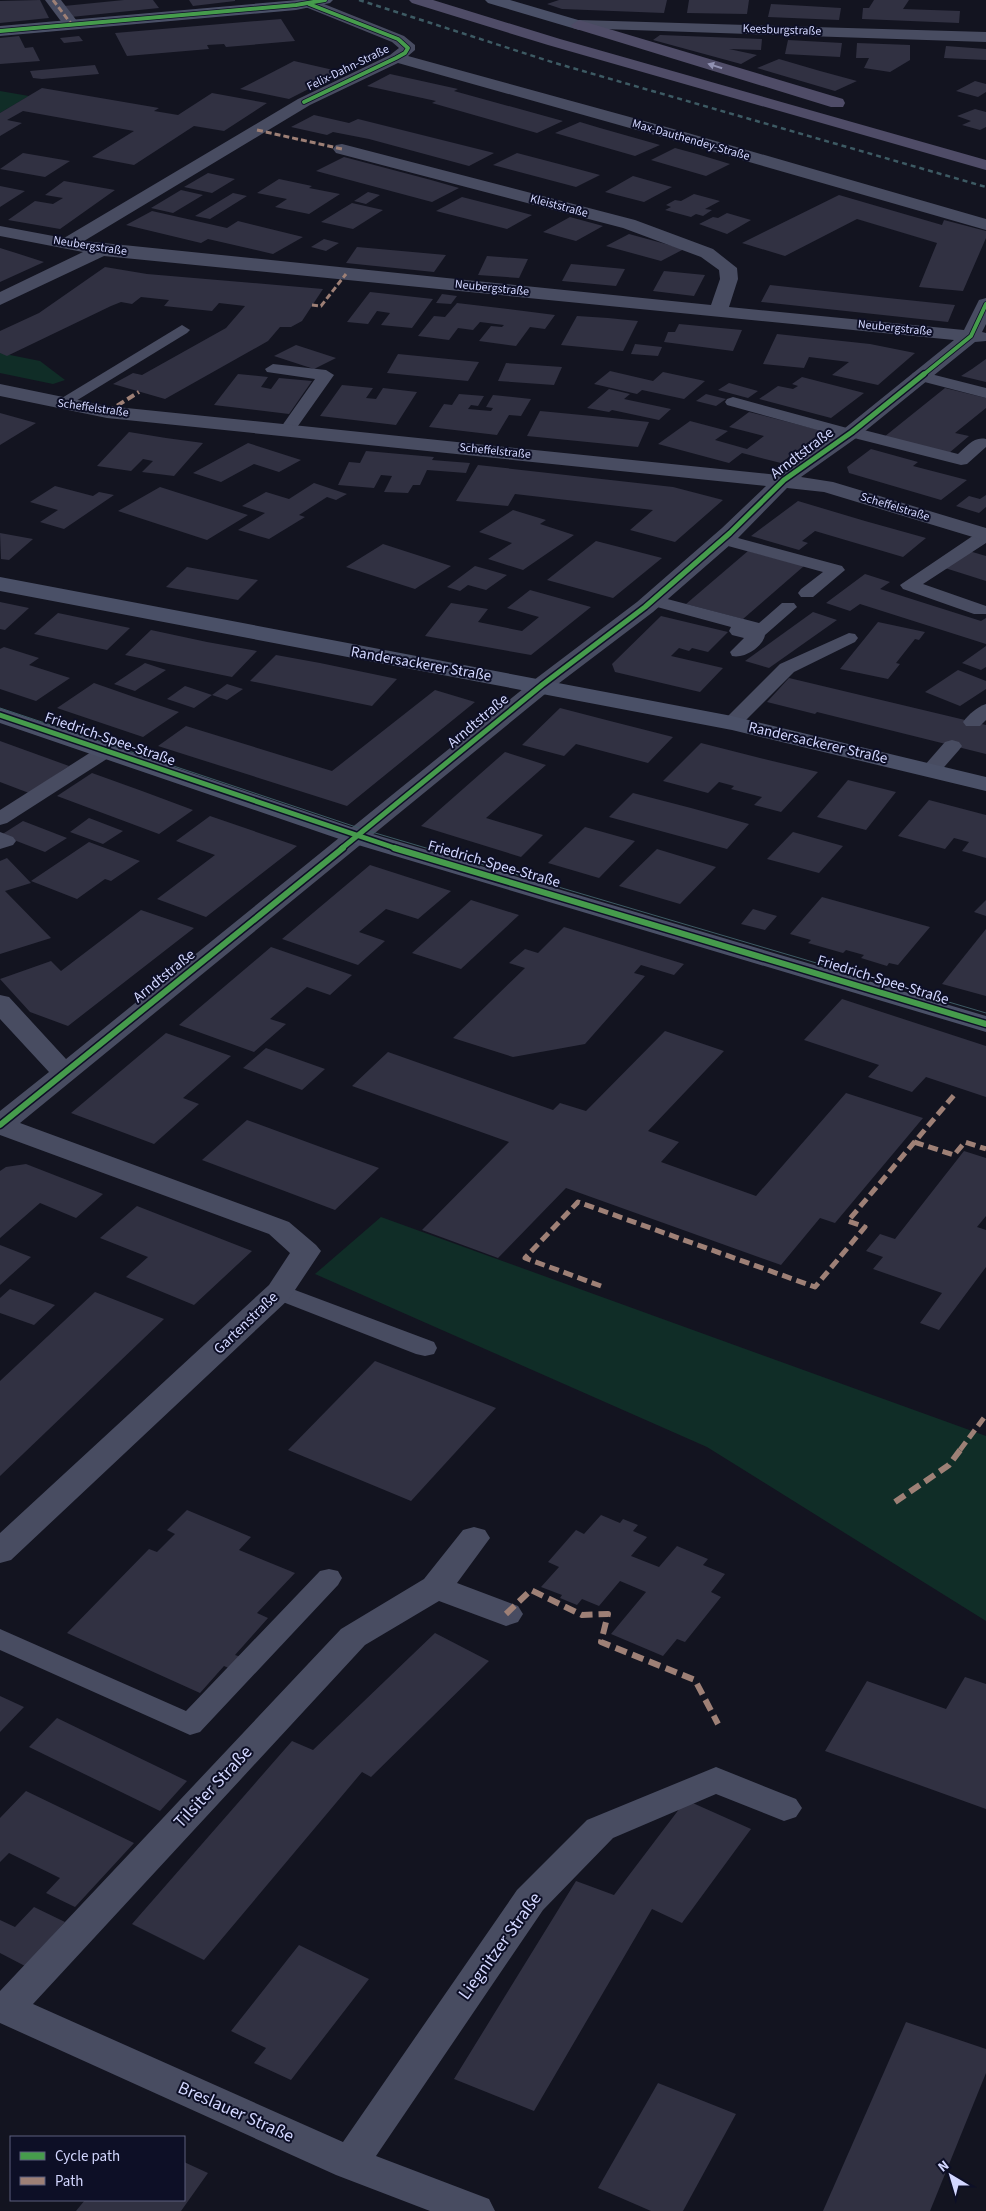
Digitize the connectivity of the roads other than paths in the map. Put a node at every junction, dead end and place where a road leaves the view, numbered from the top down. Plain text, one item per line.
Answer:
1 (53, 0) edge
2 (325, 0) edge
3 (416, 0) edge
4 (447, 0) edge
5 (493, 0) edge
6 (308, 3) junction
7 (72, 25) junction
8 (578, 25) junction
9 (0, 31) edge
10 (986, 37) edge
11 (396, 58) junction
12 (856, 108) dead end
13 (910, 127) dead end
14 (943, 143) junction
15 (342, 149) dead end
16 (986, 155) edge
17 (986, 165) edge
18 (986, 224) edge
19 (0, 231) edge
20 (68, 243) junction
21 (101, 250) junction
22 (0, 299) edge
23 (986, 304) edge
24 (719, 310) junction
25 (182, 330) dead end
26 (978, 337) edge
27 (273, 369) dead end
28 (922, 373) junction
29 (986, 386) edge
30 (0, 390) edge
31 (986, 393) edge
32 (733, 402) dead end
33 (60, 404) junction
34 (287, 430) junction
35 (850, 433) junction
36 (981, 443) dead end
37 (784, 480) junction
38 (986, 535) edge
39 (726, 536) junction
40 (774, 545) dead end
41 (0, 584) edge
42 (807, 593) dead end
43 (649, 604) junction
44 (788, 607) dead end
45 (980, 610) dead end
46 (849, 638) dead end
47 (739, 652) dead end
48 (542, 685) junction
49 (0, 715) edge
50 (732, 723) junction
51 (952, 746) dead end
52 (106, 751) junction
53 (931, 770) junction
54 (986, 784) edge
55 (0, 820) edge
56 (357, 836) junction
57 (0, 838) edge
58 (0, 843) edge
59 (0, 1003) edge
60 (986, 1024) edge
61 (64, 1073) junction
62 (0, 1125) edge
63 (279, 1292) junction
64 (425, 1348) dead end
65 (474, 1538) dead end
66 (0, 1552) edge
67 (329, 1578) dead end
68 (436, 1587) junction
69 (506, 1614) dead end
70 (0, 1639) edge
71 (784, 1808) dead end
72 (3, 2008) edge
73 (350, 2163) junction
74 (475, 2211) edge

1 - 7 street
2 - 6 street
3 - 17 main road
4 - 14 main road
5 - 8 street
6 - 7 street
6 - 11 street, Felix-Dahn-Straße
7 - 9 street
8 - 10 street, Keesburgstraße
12 -> 8 main road
11 - 18 street, Max-Dauthendey-Straße
11 - 20 street, Felix-Dahn-Straße
13 - 14 main road
14 - 16 main road
15 - 24 street, Kleiststraße
19 - 20 street, Neubergstraße
20 - 21 street, Neubergstraße
21 - 22 street
21 - 24 street, Neubergstraße
23 - 26 street
24 - 26 street, Neubergstraße
25 - 33 lane
26 - 28 street, Arndtstraße
27 - 34 lane
28 - 29 lane
28 - 31 lane
28 - 35 street, Arndtstraße
30 - 33 street, Scheffelstraße
32 - 35 lane
33 - 34 street, Scheffelstraße
34 - 37 street, Scheffelstraße
35 - 36 lane
35 - 37 street, Arndtstraße
37 - 38 street, Scheffelstraße
37 - 39 street, Arndtstraße
38 - 45 lane
39 - 40 lane
39 - 42 lane
39 - 43 street, Arndtstraße
41 - 48 street, Randersackerer Straße
43 - 44 lane
43 - 47 lane
43 - 48 street, Arndtstraße
46 - 50 lane
48 - 50 street, Randersackerer Straße
48 - 56 street, Arndtstraße
49 - 52 street, Friedrich-Spee-Straße
50 - 53 street, Randersackerer Straße
51 - 53 lane
52 - 55 lane
52 - 56 street, Friedrich-Spee-Straße
53 - 54 street, Randersackerer Straße
56 - 60 street, Friedrich-Spee-Straße
56 - 61 street, Arndtstraße
57 - 58 lane
59 - 61 street
61 - 62 street, Arndtstraße
62 - 63 street, Gartenstraße
63 - 64 lane
63 - 66 street, Gartenstraße
65 - 68 street, Tilsiter Straße
67 - 70 lane
68 - 69 street
68 - 72 street, Tilsiter Straße
71 - 73 street, Liegnitzer Straße
72 - 73 street, Breslauer Straße
73 - 74 street, Breslauer Straße

